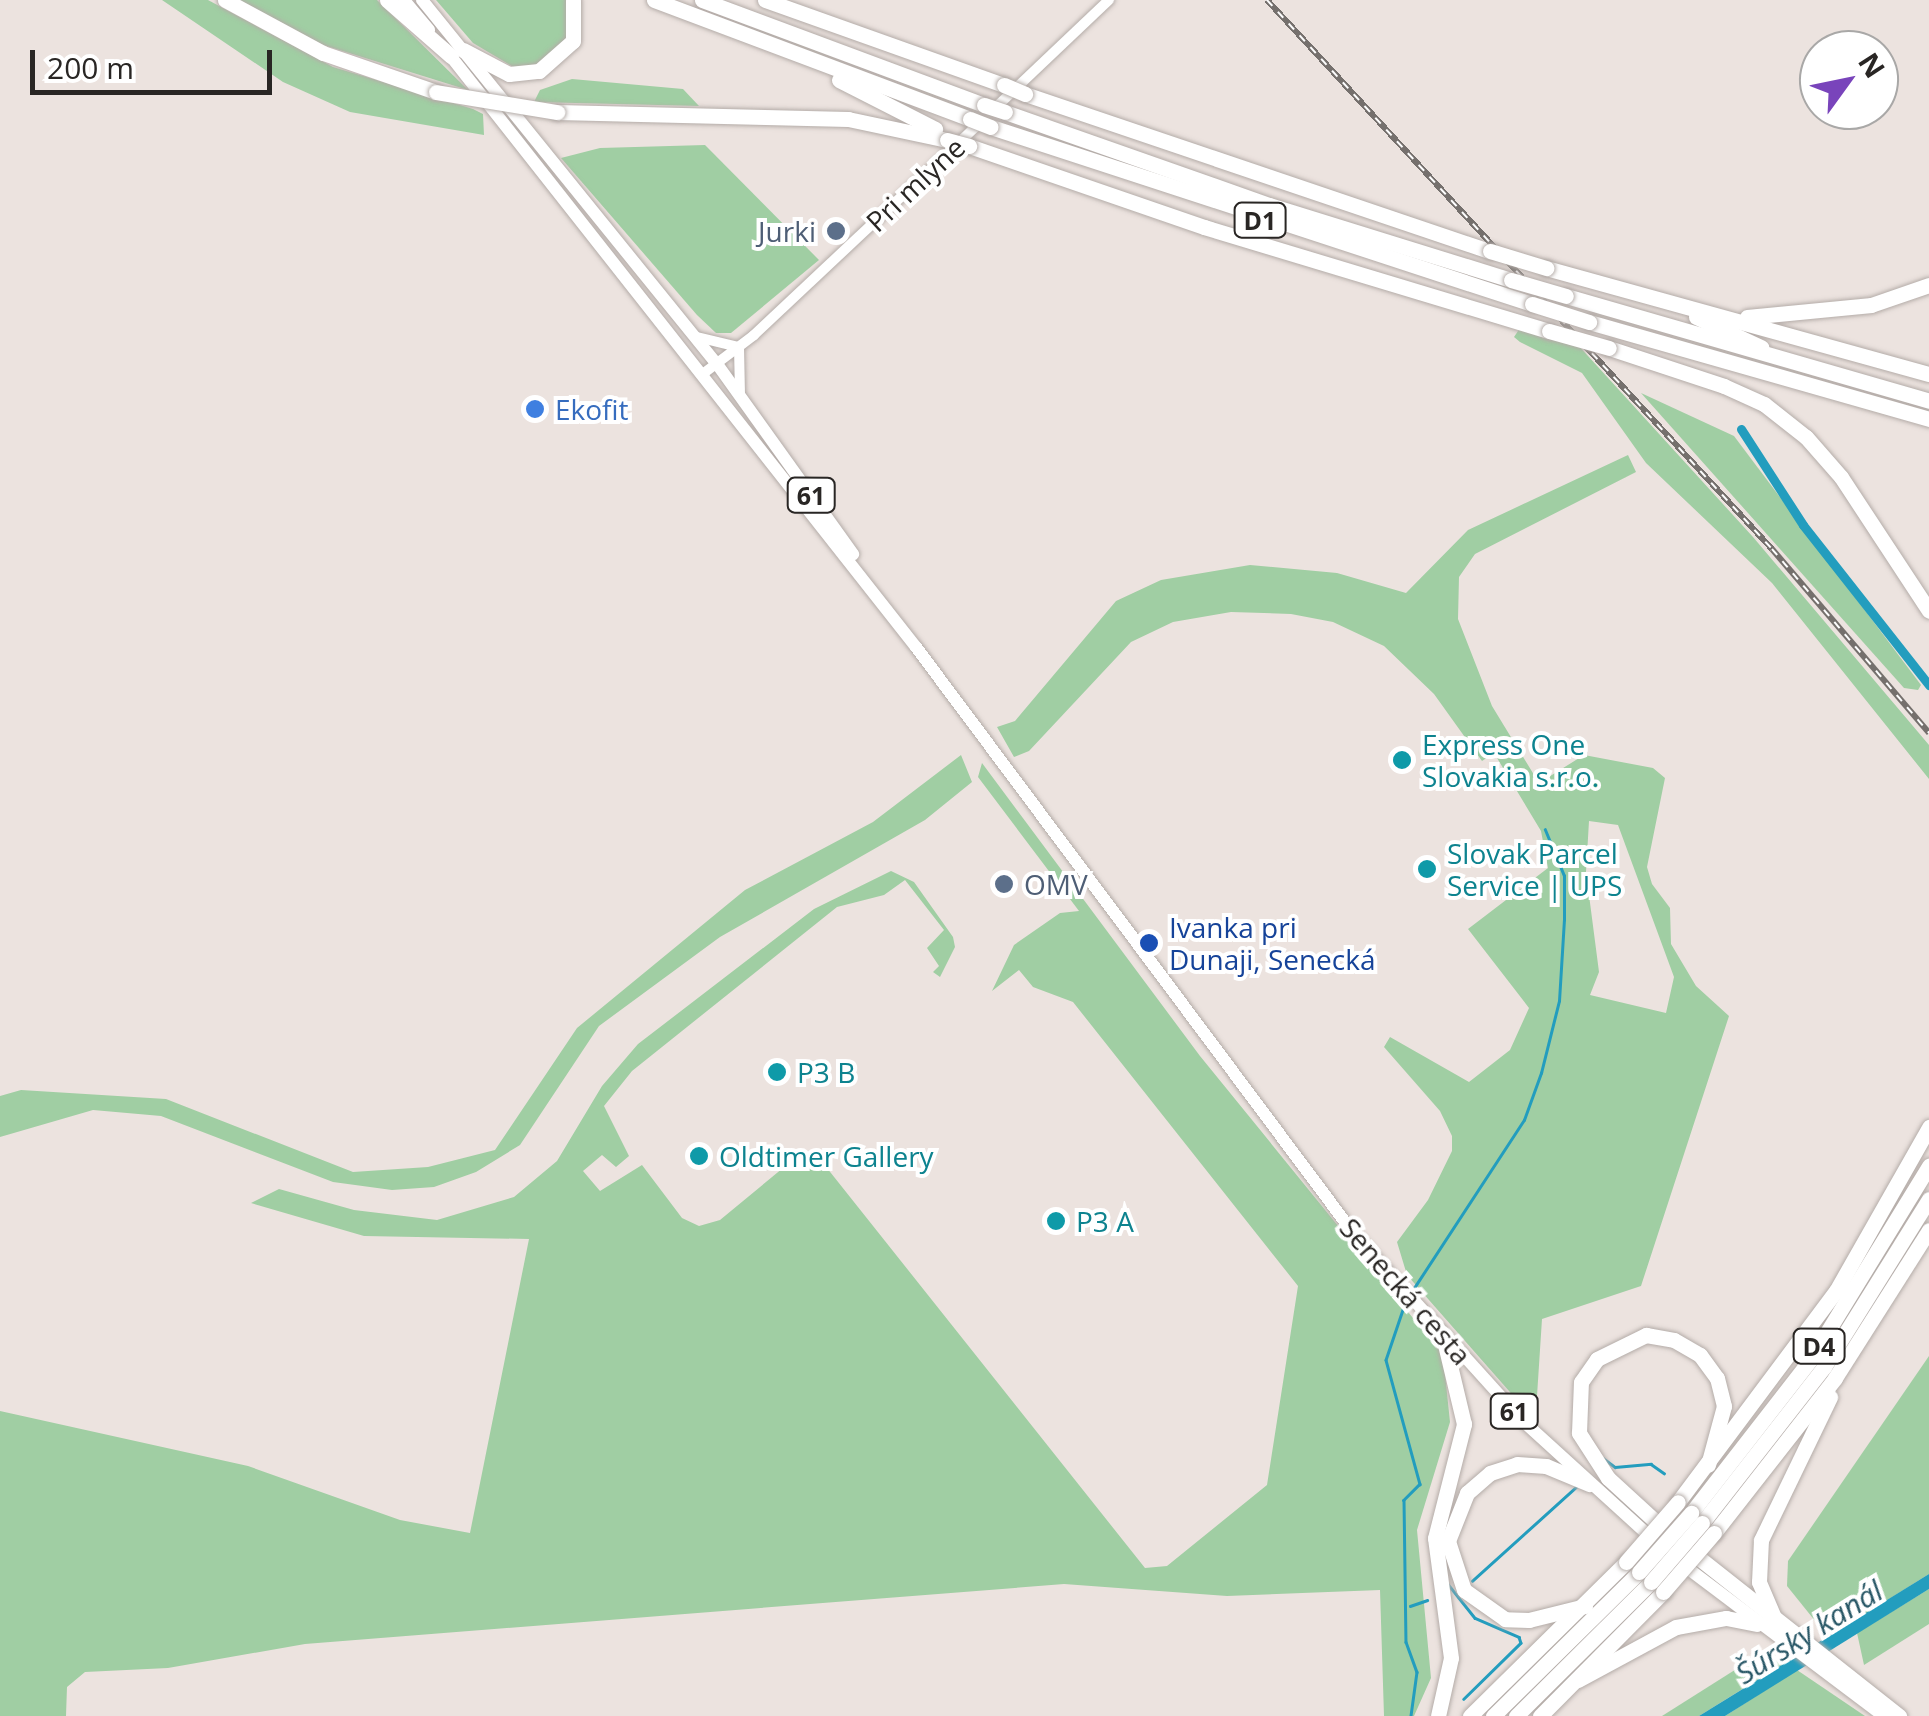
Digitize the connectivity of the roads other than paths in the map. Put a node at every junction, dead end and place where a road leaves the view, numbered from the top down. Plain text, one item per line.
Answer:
1 (225, 0) edge
2 (387, 0) edge
3 (404, 0) edge
4 (422, 0) edge
5 (573, 0) edge
6 (654, 0) edge
7 (702, 0) edge
8 (764, 0) edge
9 (1108, 0) edge
10 (774, 46) junction
11 (457, 53) junction
12 (949, 138) junction
13 (1929, 285) edge
14 (1647, 296) junction
15 (1721, 316) junction
16 (695, 336) junction
17 (740, 346) junction
18 (1608, 348) junction
19 (717, 364) junction
20 (1816, 370) junction
21 (704, 373) junction
22 (1929, 374) edge
23 (1832, 392) junction
24 (740, 394) junction
25 (1929, 401) edge
26 (1929, 419) edge
27 (1926, 605) edge
28 (916, 648) junction
29 (1929, 1127) edge
30 (1929, 1166) edge
31 (1929, 1199) edge
32 (1929, 1230) edge
33 (1443, 1336) junction
34 (1854, 1349) junction
35 (1708, 1465) junction
36 (1588, 1484) junction
37 (1696, 1518) junction
38 (1645, 1577) junction
39 (1584, 1606) junction
40 (1775, 1619) junction
41 (1756, 1624) junction
42 (1790, 1640) junction
43 (1830, 1669) junction
44 (1578, 1680) junction
45 (1438, 1716) edge
46 (1470, 1716) edge
47 (1493, 1716) edge
48 (1516, 1716) edge
49 (1540, 1716) edge
50 (1884, 1716) edge
51 (1899, 1716) edge

1 - 12 highway, bridge
2 - 11 highway
3 - 11 main road, 61
4 - 11 main road, 61
5 - 11 highway
6 - 10 highway, D1
7 - 20 highway, D1, bridge
8 - 14 highway, bridge
9 - 17 street, Pri mlyne
10 - 12 highway
10 - 23 highway, D1, bridge
11 - 16 main road, 61
11 - 21 main road, 61
12 - 18 highway, bridge
13 - 15 highway
14 - 15 highway
14 - 20 highway
15 - 22 highway
16 - 17 street
16 - 19 main road, 61
17 - 19 street, Pri mlyne
17 - 24 street
18 - 23 highway
18 - 27 highway
19 - 21 street, Pri mlyne
19 - 24 main road, 61
20 - 25 highway, D1
21 - 28 main road, 61
23 - 26 highway, D1
24 - 28 main road, 61
28 - 33 main road, Senecká cesta / 61
29 - 35 highway
30 - 37 highway, D4
31 - 37 highway, D4
32 - 34 highway
33 - 36 main road, Senecká cesta / 61
33 - 45 highway
34 - 37 highway
34 - 40 highway
35 - 37 highway
35 - 40 highway
36 - 39 highway
36 - 41 main road, Senecká cesta / 61
37 - 38 highway, D4, bridge
37 - 38 highway, bridge
38 - 39 highway
38 - 44 highway
38 - 47 highway, D4
38 - 48 highway, D4
39 - 46 highway
40 - 42 highway
41 - 42 main road, Senecká cesta / 61
41 - 44 highway
42 - 43 highway
43 - 50 main road
43 - 51 highway
44 - 49 highway

